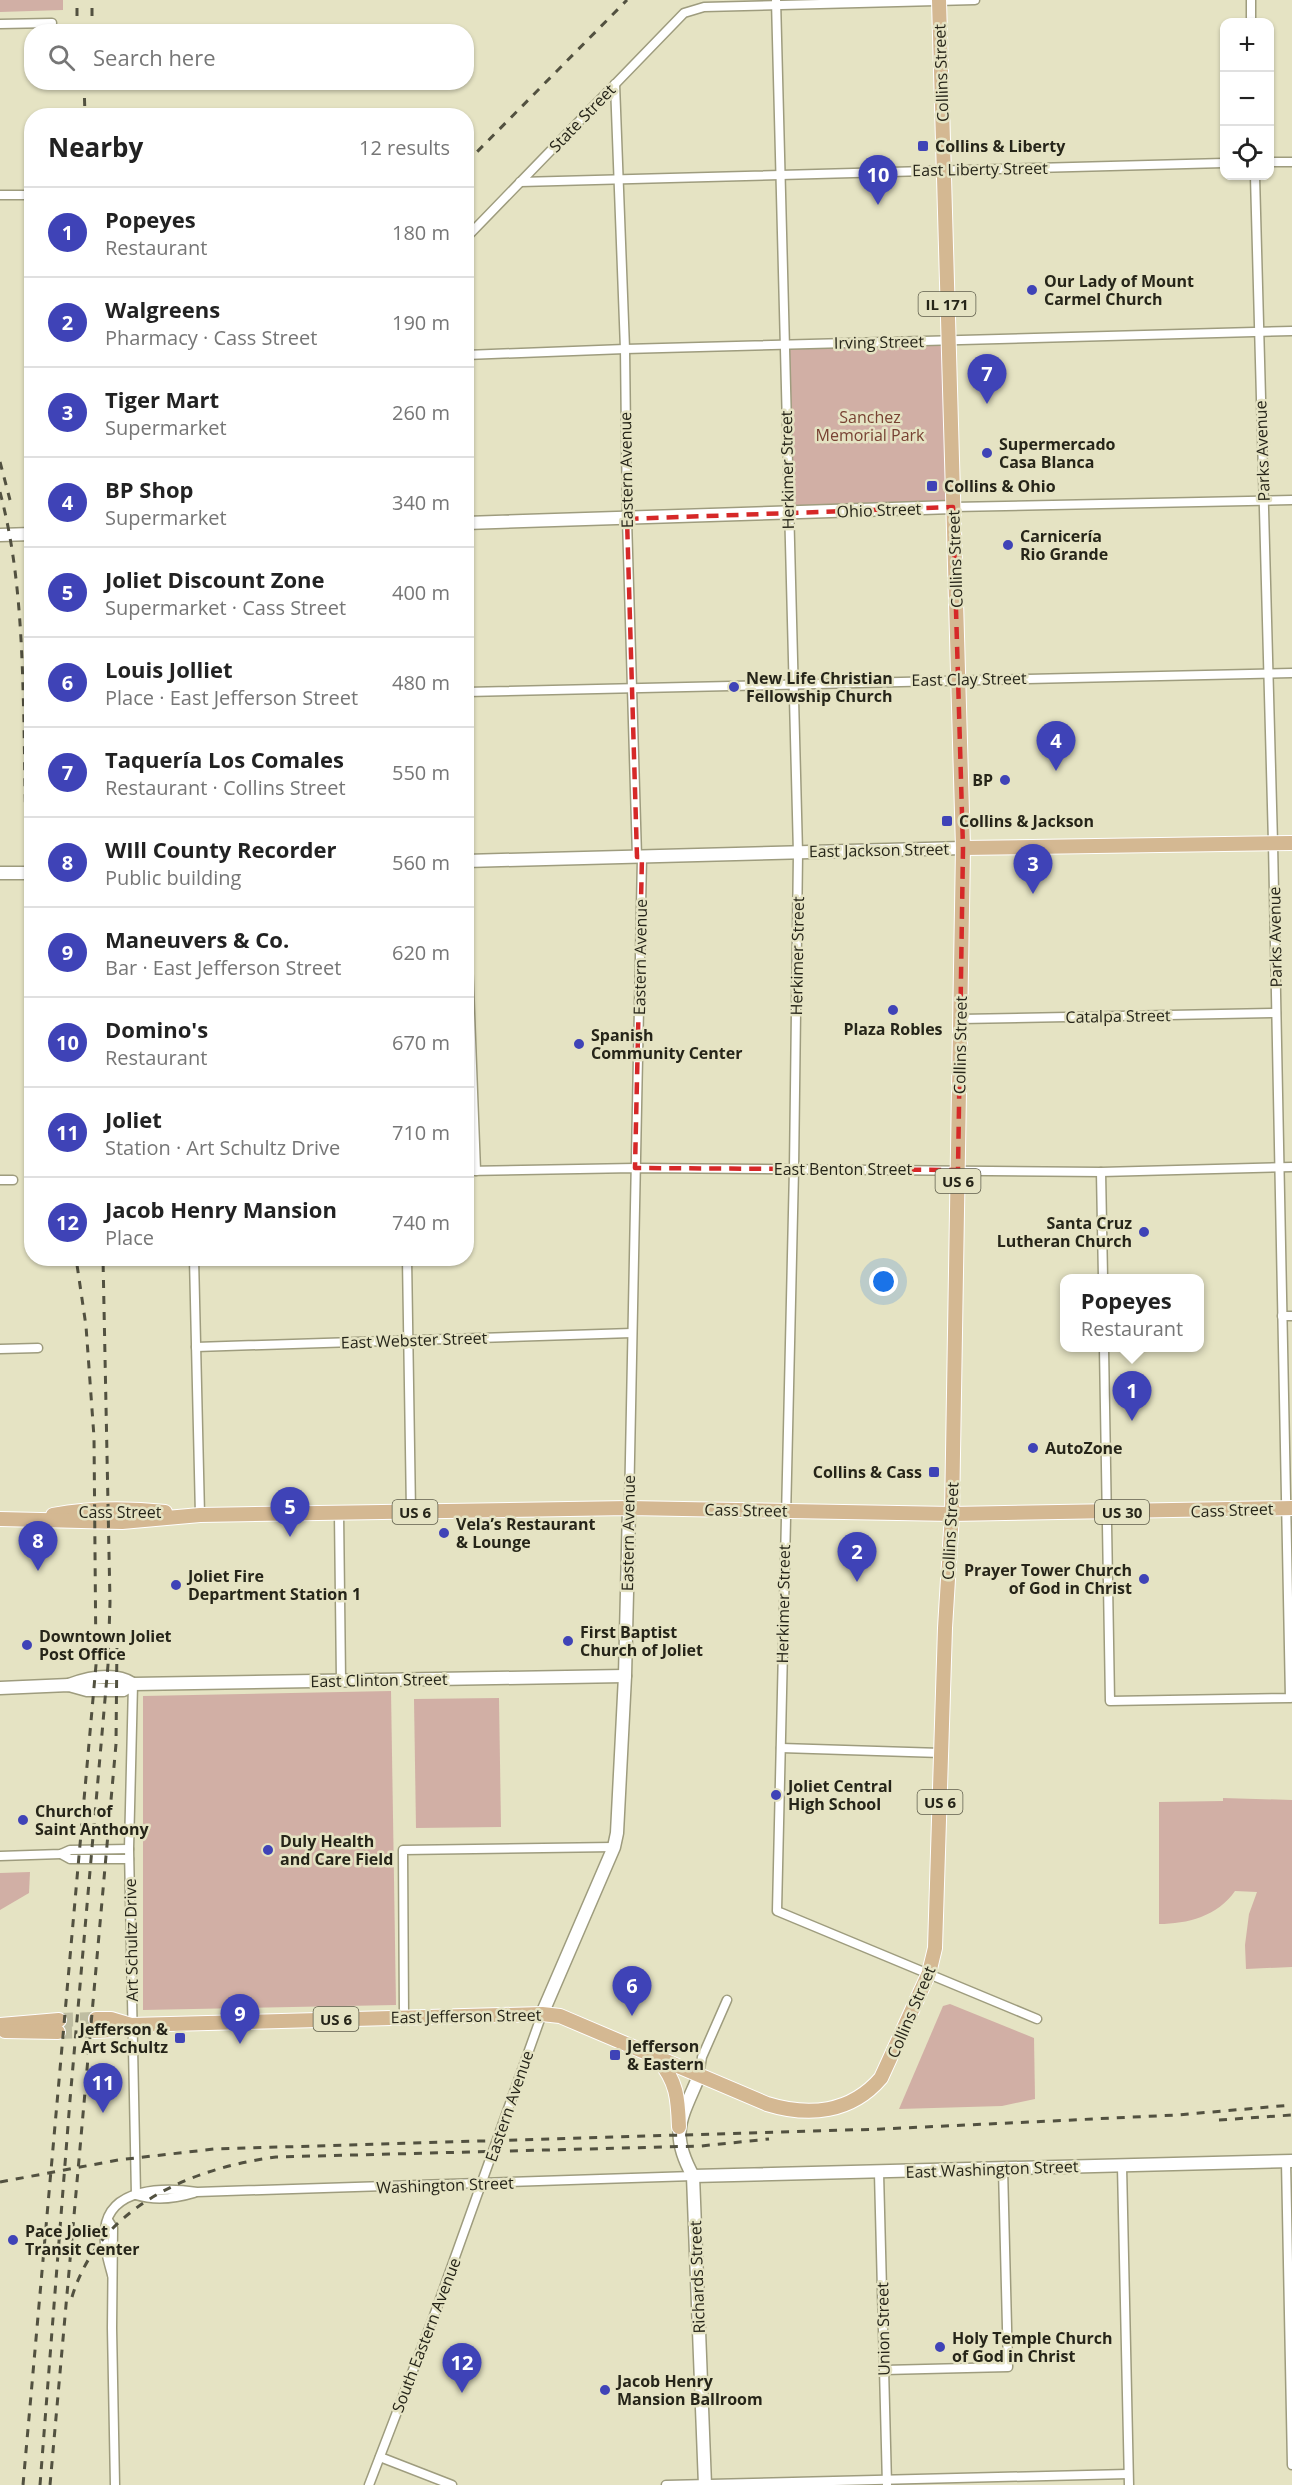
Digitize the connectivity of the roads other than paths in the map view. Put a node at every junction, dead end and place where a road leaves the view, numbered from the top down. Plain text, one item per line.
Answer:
1 (939, 0) edge
2 (975, 0) edge
3 (1251, 0) edge
4 (776, 3) edge
5 (1251, 18) edge
6 (52, 23) dead end
7 (0, 24) edge
8 (615, 84) junction
9 (1274, 162) edge
10 (1292, 162) edge
11 (1220, 163) edge
12 (944, 170) junction
13 (780, 174) junction
14 (619, 179) junction
15 (1255, 180) edge
16 (520, 182) junction
17 (0, 195) edge
18 (24, 195) edge
19 (474, 230) edge
20 (1292, 331) edge
21 (1259, 332) junction
22 (948, 341) junction
23 (784, 344) junction
24 (625, 349) junction
25 (474, 355) edge
26 (1292, 500) edge
27 (1264, 501) junction
28 (953, 507) junction
29 (788, 513) junction
30 (627, 519) junction
31 (474, 523) edge
32 (24, 534) edge
33 (0, 535) edge
34 (1292, 673) edge
35 (1269, 674) junction
36 (958, 680) junction
37 (793, 684) junction
38 (632, 688) junction
39 (474, 692) edge
40 (1273, 843) junction
41 (1292, 843) edge
42 (963, 848) junction
43 (798, 853) junction
44 (639, 857) junction
45 (474, 861) edge
46 (0, 873) edge
47 (24, 873) edge
48 (1276, 1013) junction
49 (960, 1019) junction
50 (1280, 1167) junction
51 (1292, 1167) edge
52 (635, 1168) junction
53 (794, 1169) junction
54 (958, 1170) junction
55 (474, 1171) edge
56 (1101, 1172) junction
57 (0, 1180) edge
58 (13, 1180) dead end
59 (194, 1266) edge
60 (407, 1266) edge
61 (1103, 1274) edge
62 (1287, 1316) edge
63 (632, 1333) junction
64 (409, 1340) junction
65 (196, 1347) junction
66 (38, 1348) dead end
67 (0, 1349) edge
68 (1104, 1352) edge
69 (629, 1508) junction
70 (1289, 1508) edge
71 (785, 1511) junction
72 (411, 1512) junction
73 (339, 1513) junction
74 (1107, 1513) junction
75 (952, 1514) junction
76 (200, 1515) junction
77 (0, 1519) edge
78 (625, 1676) junction
79 (342, 1680) junction
80 (132, 1684) junction
81 (0, 1688) edge
82 (781, 1748) junction
83 (940, 1753) junction
84 (614, 1847) junction
85 (129, 1849) junction
86 (61, 1854) junction
87 (0, 1856) edge
88 (129, 1859) junction
89 (929, 1973) junction
90 (727, 2000) dead end
91 (542, 2014) junction
92 (404, 2017) junction
93 (1037, 2019) dead end
94 (0, 2025) edge
95 (96, 2025) tunnel mouth
96 (131, 2025) junction
97 (0, 2031) edge
98 (656, 2058) junction
99 (699, 2076) junction
100 (881, 2078) joint
101 (679, 2127) junction
102 (1289, 2161) edge
103 (1122, 2166) junction
104 (1003, 2169) junction
105 (879, 2173) junction
106 (693, 2176) junction
107 (482, 2184) junction
108 (136, 2195) junction
109 (884, 2370) junction
110 (380, 2457) junction
111 (1292, 2465) edge
112 (1128, 2474) junction
113 (887, 2482) edge
114 (705, 2484) edge
115 (115, 2485) edge
116 (369, 2485) edge
117 (452, 2485) edge
118 (666, 2485) edge
119 (1129, 2485) edge

1 - 2 street
1 - 4 street
1 - 12 main road, Collins Street / IL 171
3 - 5 street
4 - 8 street, State Street
4 - 13 street, Herkimer Street
6 - 7 street
8 - 14 street, Eastern Avenue
8 - 16 street, State Street
9 - 10 street
11 - 12 street, East Liberty Street
12 - 13 street, East Liberty Street
12 - 22 main road, Collins Street / IL 171
13 - 14 street, East Liberty Street
13 - 23 street, Herkimer Street
14 - 16 street, East Liberty Street
14 - 24 street, Eastern Avenue
15 - 21 street, Parks Avenue
16 - 19 street, State Street
17 - 18 street
20 - 21 street, Irving Street
21 - 22 street, Irving Street
21 - 27 street, Parks Avenue
22 - 23 street, Irving Street
22 - 28 main road, Collins Street / IL 171
23 - 24 street, Irving Street
23 - 29 street, Herkimer Street
24 - 25 street, Irving Street
24 - 30 street, Eastern Avenue
26 - 27 street, Ohio Street
27 - 28 street, Ohio Street
27 - 35 street, Parks Avenue
28 - 29 street, Ohio Street
28 - 36 main road, Collins Street / IL 171
29 - 30 street, Ohio Street
29 - 37 street, Herkimer Street
30 - 31 street, Ohio Street
30 - 38 street, Eastern Avenue
32 - 33 street
34 - 35 street, East Clay Street
35 - 36 street, East Clay Street
35 - 40 street, Parks Avenue
36 - 37 street, East Clay Street
36 - 42 main road, Collins Street / IL 171
37 - 38 street, East Clay Street
37 - 43 street, Herkimer Street
38 - 39 street, East Clay Street
38 - 44 street, Eastern Avenue
40 - 41 main road, East Jackson Street
40 - 42 main road, East Jackson Street
40 - 48 street, Parks Avenue
42 - 43 street, East Jackson Street
42 - 49 main road, Collins Street / US 6
43 - 44 street, East Jackson Street
43 - 53 street, Herkimer Street
44 - 45 street, East Jackson Street
44 - 52 street, Eastern Avenue
46 - 47 street
48 - 49 street, Catalpa Street
48 - 50 street, Parks Avenue
49 - 54 main road, Collins Street / US 6
50 - 51 street, East Benton Street
50 - 56 street, East Benton Street
50 - 62 street, Parks Avenue
52 - 53 street, East Benton Street
52 - 55 street, East Benton Street
52 - 63 street, Eastern Avenue
53 - 54 street, East Benton Street
53 - 71 street, Herkimer Street
54 - 56 street, East Benton Street
54 - 75 main road, Collins Street / US 6
56 - 61 street
57 - 58 street
59 - 65 street
60 - 64 street
62 - 70 street, Parks Avenue
63 - 64 street, East Webster Street
63 - 69 street, Eastern Avenue
64 - 65 street, East Webster Street
64 - 72 street
65 - 76 street
66 - 67 street
68 - 74 street
69 - 71 main road, Cass Street / US 6
69 - 72 main road, Cass Street / US 6
69 - 78 street, Eastern Avenue
70 - 74 main road, Cass Street / US 30
70 - 74 street, Parks Avenue
71 - 75 main road, Cass Street / US 6
71 - 82 street, Herkimer Street
72 - 73 main road, Cass Street / US 6
73 - 76 main road, Cass Street / US 6
73 - 79 street
74 - 75 main road, Cass Street / US 30
75 - 83 main road, Collins Street / US 6
76 - 77 main road, Cass Street / US 6
78 - 79 street, East Clinton Street
78 - 84 street, Eastern Avenue
79 - 80 street, East Clinton Street
80 - 81 street, East Clinton Street
80 - 85 street, Art Schultz Drive
82 - 83 street
82 - 89 street, Herkimer Street
83 - 89 main road, Collins Street / US 6
84 - 91 street, Eastern Avenue
84 - 92 street
85 - 86 street
85 - 88 street, Art Schultz Drive
86 - 87 street
86 - 88 street
88 - 96 street, Art Schultz Drive
89 - 93 street
89 - 100 main road, Collins Street / US 6
90 - 99 street
91 - 92 main road, East Jefferson Street / US 6
91 - 98 main road, East Jefferson Street / US 6
91 - 107 street, Eastern Avenue
92 - 96 main road, East Jefferson Street / US 6
94 - 97 main road
95 - 96 main road, East Jefferson Street / US 6
96 - 108 street, Art Schultz Drive
98 - 99 main road, East Jefferson Street / US 6
98 - 101 main road
99 - 100 main road, East Jefferson Street / US 6
99 - 101 street, Richards Street
101 - 106 street, Richards Street
102 - 103 street, East Washington Street
102 - 111 street
103 - 104 street, East Washington Street
103 - 112 street
104 - 105 street, East Washington Street
104 - 109 street
105 - 106 street, East Washington Street
105 - 109 street, Union Street
106 - 107 street, Washington Street
106 - 114 street, Richards Street
107 - 108 street, Washington Street
107 - 110 street, South Eastern Avenue
108 - 115 street
109 - 113 street, Union Street
110 - 116 street, South Eastern Avenue
110 - 117 street
112 - 113 street
112 - 119 street
113 - 114 street
114 - 118 street

